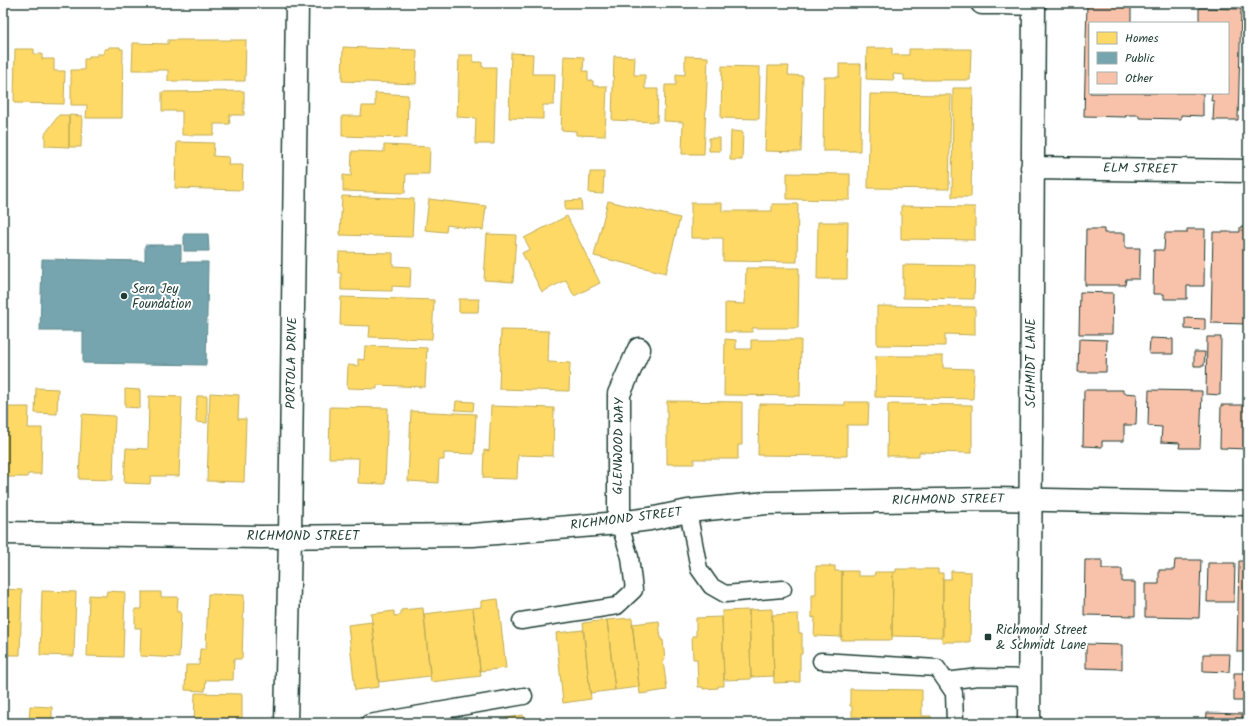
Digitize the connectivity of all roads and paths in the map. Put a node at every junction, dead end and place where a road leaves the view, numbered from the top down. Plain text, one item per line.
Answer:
1 (297, 3) edge
2 (982, 3) edge
3 (998, 3) edge
4 (1002, 3) edge
5 (1034, 3) edge
6 (1032, 168) junction
7 (1248, 171) edge
8 (639, 349) dead end
9 (1030, 500) junction
10 (1248, 504) edge
11 (688, 511) junction
12 (619, 523) junction
13 (3, 533) edge
14 (290, 536) junction
15 (783, 589) dead end
16 (521, 621) dead end
17 (821, 661) dead end
18 (1030, 678) junction
19 (946, 681) junction
20 (524, 696) dead end
21 (286, 723) edge
22 (369, 723) edge
23 (955, 723) edge
24 (1029, 723) edge

1 - 14 street, PORTOLA DRIVE
2 - 3 street
4 - 5 street
5 - 6 street, SCHMIDT LANE
6 - 7 street, ELM STREET
6 - 9 street, SCHMIDT LANE
8 - 12 street, GLENWOOD WAY
9 - 10 street, RICHMOND STREET
9 - 11 street, RICHMOND STREET
9 - 18 street, SCHMIDT LANE
11 - 12 street, RICHMOND STREET
11 - 15 lane
12 - 14 street, RICHMOND STREET
12 - 16 lane
13 - 14 street, RICHMOND STREET
14 - 21 street, PORTOLA DRIVE
17 - 19 lane
18 - 19 lane
18 - 24 street, SCHMIDT LANE
19 - 23 lane
20 - 22 lane

